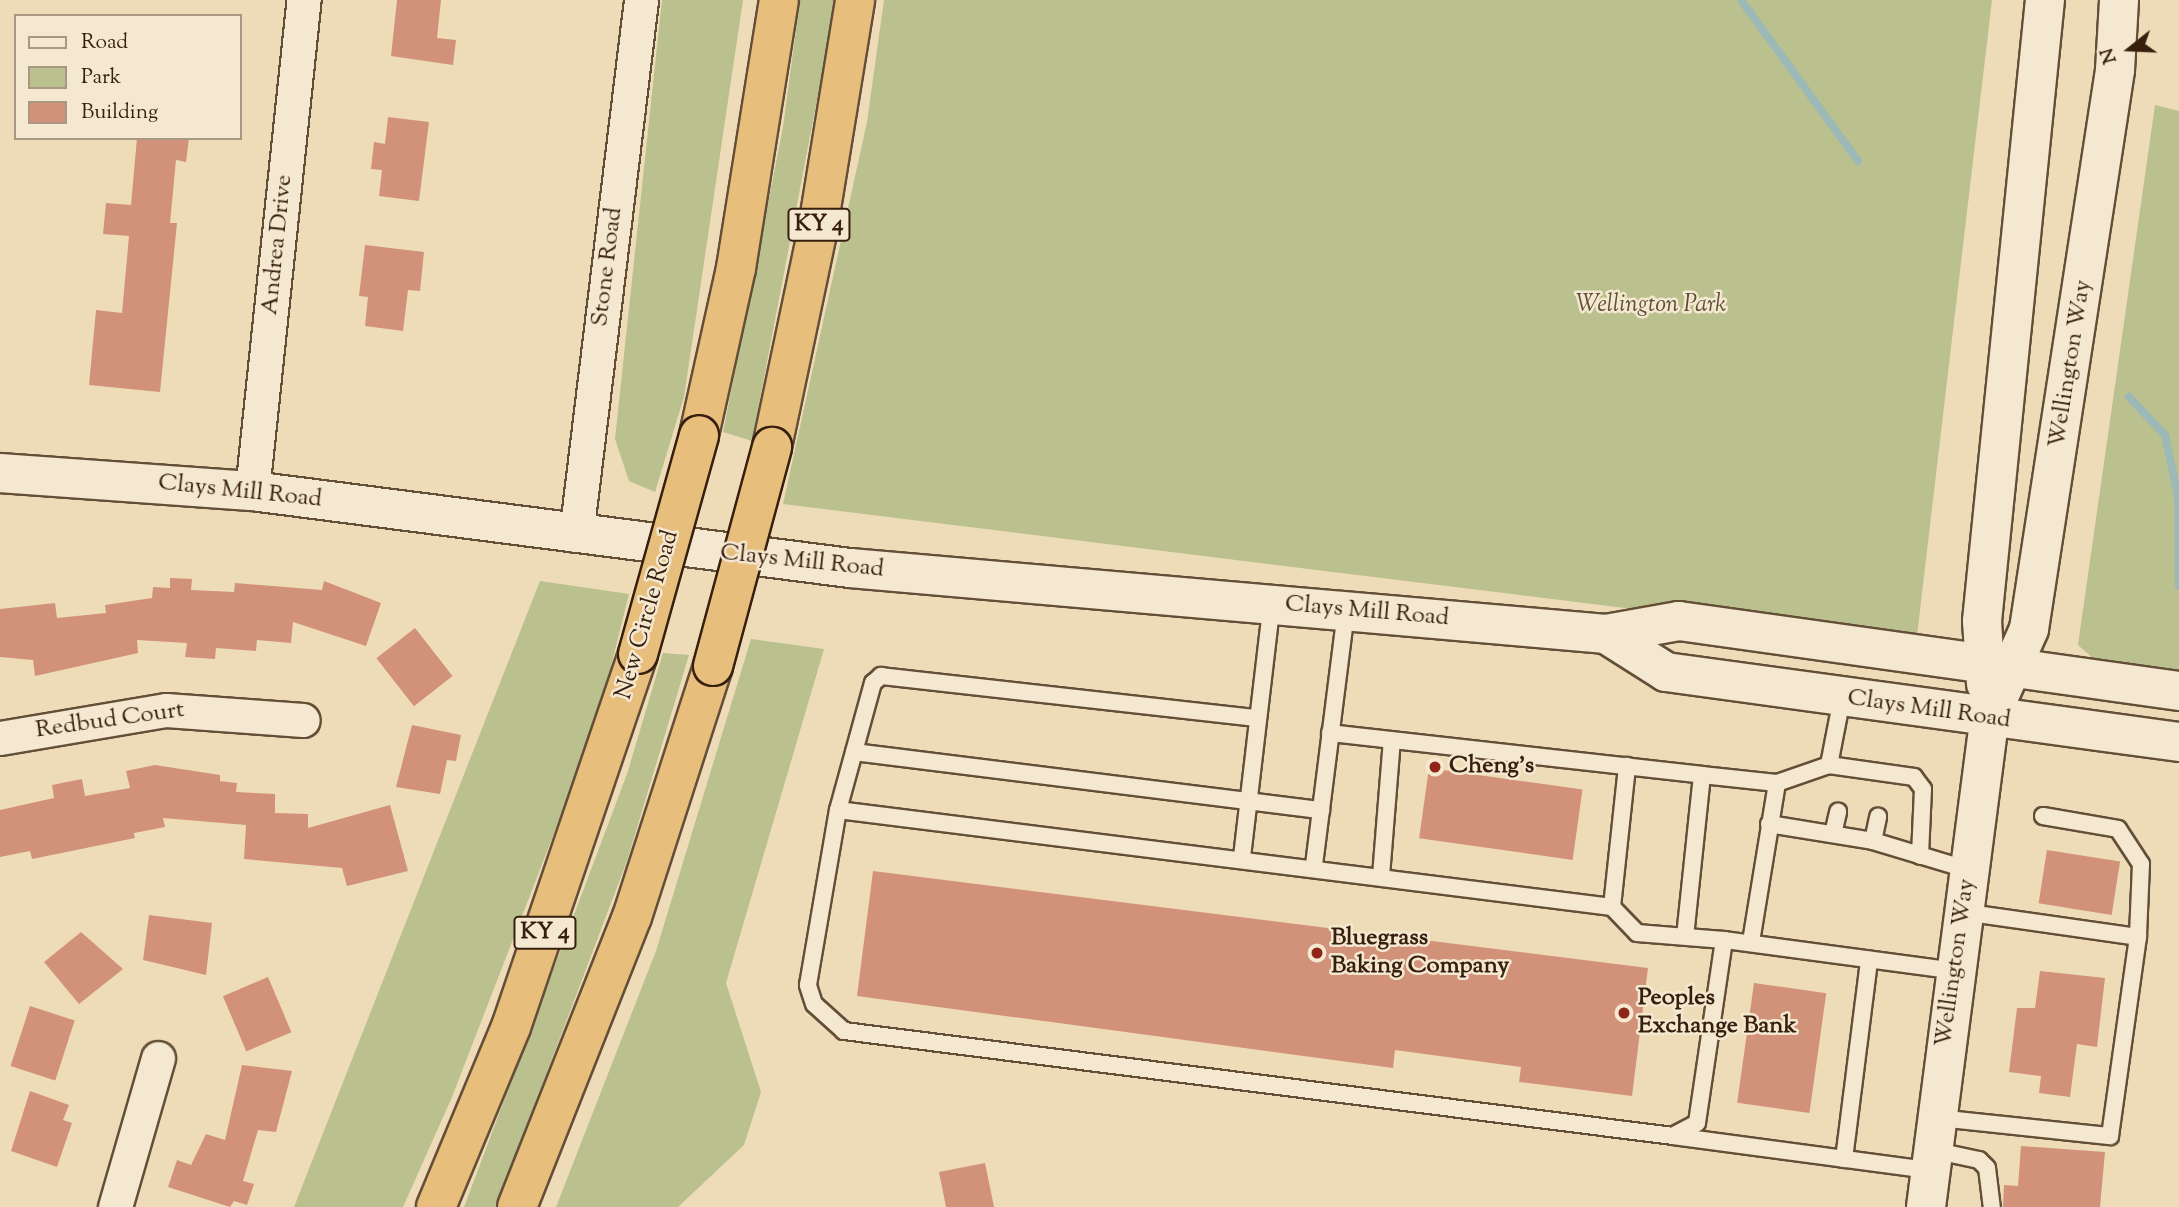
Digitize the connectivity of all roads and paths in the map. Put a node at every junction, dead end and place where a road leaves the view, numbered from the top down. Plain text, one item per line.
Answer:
1 (304, 0) edge
2 (641, 0) edge
3 (779, 0) edge
4 (855, 0) edge
5 (2045, 0) edge
6 (2119, 0) edge
7 (0, 473) edge
8 (252, 491) junction
9 (576, 535) junction
10 (1272, 603) junction
11 (1346, 609) junction
12 (1606, 634) junction
13 (1999, 662) junction
14 (2179, 691) edge
15 (1842, 698) junction
16 (1258, 718) junction
17 (1989, 719) junction
18 (303, 720) dead end
19 (1330, 733) junction
20 (0, 738) edge
21 (1392, 740) junction
22 (2179, 742) edge
23 (854, 752) junction
24 (1627, 766) junction
25 (1837, 766) junction
26 (1886, 772) junction
27 (1702, 775) junction
28 (1777, 783) junction
29 (1843, 784) dead end
30 (1883, 790) dead end
31 (1249, 801) junction
32 (838, 810) junction
33 (1321, 810) junction
34 (1838, 812) dead end
35 (2043, 816) dead end
36 (1878, 817) dead end
37 (1769, 824) junction
38 (1833, 834) junction
39 (1873, 841) junction
40 (1920, 856) junction
41 (1242, 857) junction
42 (1314, 865) junction
43 (1969, 870) junction
44 (1381, 876) junction
45 (1612, 907) junction
46 (1964, 912) junction
47 (1685, 936) junction
48 (2138, 937) junction
49 (1724, 940) junction
50 (1751, 942) junction
51 (1869, 960) junction
52 (1955, 971) junction
53 (158, 1058) dead end
54 (1673, 1136) junction
55 (1844, 1159) junction
56 (1930, 1161) edge
57 (115, 1207) edge
58 (436, 1207) edge
59 (517, 1207) edge
60 (1992, 1207) edge

1 - 8 street, Andrea Drive
2 - 9 street, Stone Road
3 - 58 highway, New Circle Road / KY 4, bridge
4 - 59 highway, KY 4, bridge
5 - 13 main road, Wellington Way
6 - 13 main road, Wellington Way
7 - 8 main road, Clays Mill Road
8 - 9 main road, Clays Mill Road
9 - 10 main road, Clays Mill Road
10 - 11 main road, Clays Mill Road
10 - 16 lane
11 - 12 main road, Clays Mill Road
11 - 19 lane
12 - 13 main road, Clays Mill Road
12 - 15 main road, Clays Mill Road
13 - 14 main road, Clays Mill Road
13 - 17 main road, Wellington Way
15 - 17 main road, Clays Mill Road
15 - 25 lane
16 - 23 lane
16 - 31 lane
17 - 22 main road, Clays Mill Road
17 - 43 main road, Wellington Way
18 - 20 street, Redbud Court
19 - 21 lane
19 - 33 lane
21 - 24 lane
21 - 44 lane
23 - 31 lane
23 - 32 lane
24 - 27 lane
24 - 45 lane
25 - 26 lane
25 - 28 lane
25 - 29 lane
26 - 30 lane
26 - 40 lane
27 - 28 lane
27 - 47 lane
28 - 37 lane
31 - 33 lane
31 - 41 lane
32 - 41 lane
32 - 54 lane
33 - 42 lane
34 - 38 lane
35 - 48 lane
36 - 39 lane
37 - 38 lane
37 - 50 lane
38 - 39 lane
39 - 40 lane
40 - 43 lane
41 - 42 lane
42 - 44 lane
43 - 46 main road, Wellington Way
44 - 45 lane
45 - 47 lane
46 - 48 lane
46 - 52 main road, Wellington Way
47 - 49 lane
48 - 56 lane
49 - 50 lane
49 - 54 lane
50 - 51 lane
51 - 52 lane
51 - 55 lane
52 - 56 main road, Wellington Way
53 - 57 street
54 - 55 lane
55 - 56 lane
56 - 60 lane

